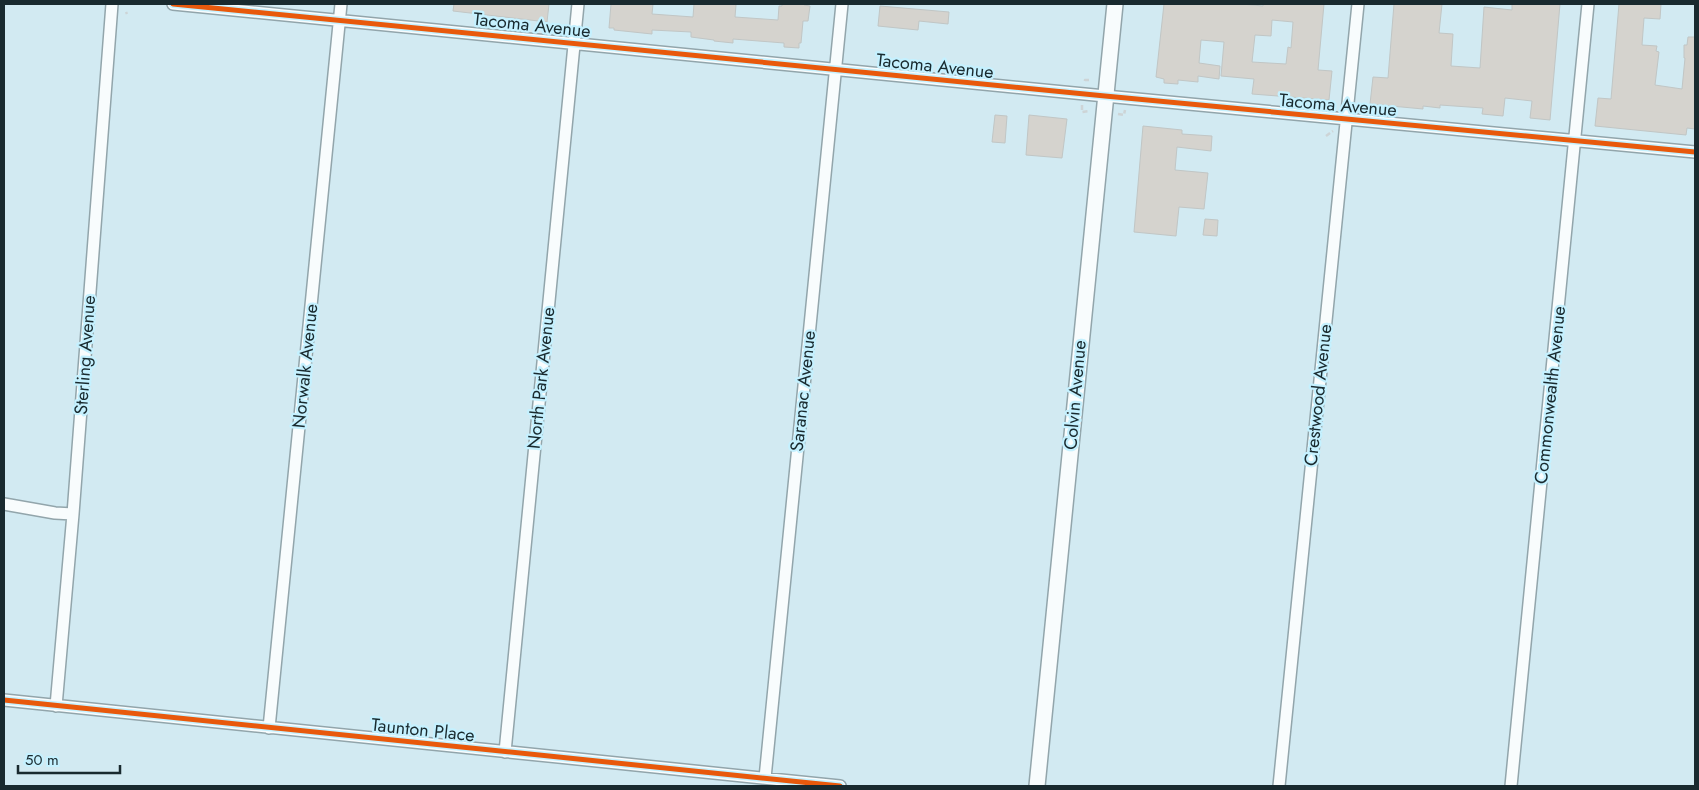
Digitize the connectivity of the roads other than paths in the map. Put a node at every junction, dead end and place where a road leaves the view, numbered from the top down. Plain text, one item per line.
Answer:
1 (112, 4) edge
2 (173, 4) edge
3 (341, 4) edge
4 (578, 4) edge
5 (842, 4) edge
6 (1115, 4) edge
7 (1358, 4) edge
8 (1588, 4) edge
9 (340, 20) junction
10 (574, 43) junction
11 (835, 69) junction
12 (1106, 96) junction
13 (1346, 119) junction
14 (1575, 141) junction
15 (1695, 152) edge
16 (4, 504) edge
17 (73, 514) junction
18 (4, 700) edge
19 (56, 706) junction
20 (269, 728) junction
21 (505, 752) junction
22 (765, 778) junction
23 (840, 786) edge
24 (1037, 786) edge
25 (1279, 786) edge
26 (1511, 786) edge

1 - 17 street, Sterling Avenue
2 - 9 street, Tacoma Avenue
3 - 9 street, Norwalk Avenue
4 - 10 street, North Park Avenue
5 - 11 street, Saranac Avenue
6 - 12 street, Colvin Avenue
7 - 13 street, Crestwood Avenue
8 - 14 street, Commonwealth Avenue
9 - 10 street, Tacoma Avenue
9 - 20 street, Norwalk Avenue
10 - 11 street, Tacoma Avenue
10 - 21 street, North Park Avenue
11 - 12 street, Tacoma Avenue
11 - 22 street, Saranac Avenue
12 - 13 street, Tacoma Avenue
12 - 24 street, Colvin Avenue
13 - 14 street, Tacoma Avenue
13 - 25 street, Crestwood Avenue
14 - 15 street, Tacoma Avenue
14 - 26 street, Commonwealth Avenue
16 - 17 street
17 - 19 street, Sterling Avenue
18 - 19 street, Taunton Place
19 - 20 street, Taunton Place
20 - 21 street, Taunton Place
21 - 22 street, Taunton Place
22 - 23 street, Taunton Place

